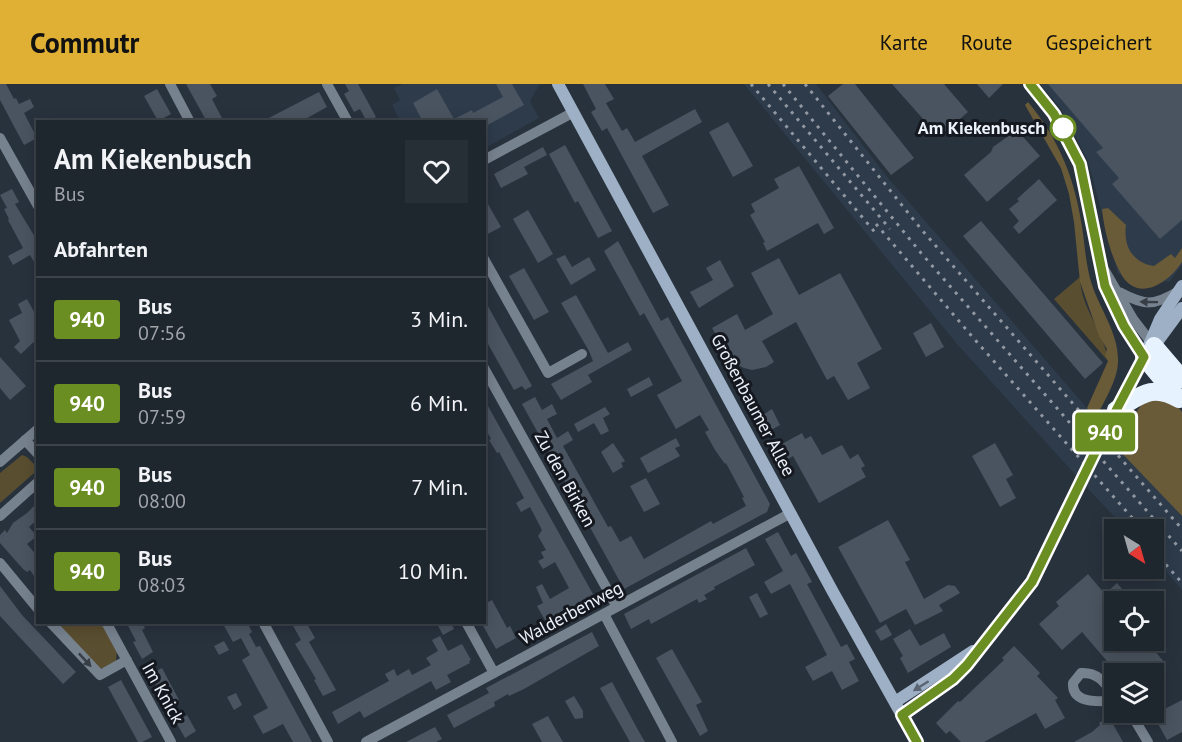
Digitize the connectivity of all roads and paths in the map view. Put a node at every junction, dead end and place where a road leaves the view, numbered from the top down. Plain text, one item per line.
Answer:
1 (170, 84) edge
2 (327, 84) edge
3 (558, 84) edge
4 (1030, 84) edge
5 (574, 112) junction
6 (189, 120) edge
7 (347, 120) edge
8 (0, 138) edge
9 (486, 159) edge
10 (36, 202) edge
11 (486, 263) edge
12 (1101, 263) junction
13 (1180, 288) edge
14 (1118, 291) junction
15 (1182, 308) edge
16 (1150, 348) junction
17 (582, 354) dead end
18 (486, 372) edge
19 (1182, 380) edge
20 (1180, 401) edge
21 (1116, 410) junction
22 (36, 431) edge
23 (25, 440) junction
24 (36, 452) edge
25 (0, 462) edge
26 (36, 484) edge
27 (791, 513) junction
28 (0, 516) edge
29 (0, 563) edge
30 (36, 606) edge
31 (617, 607) junction
32 (604, 614) junction
33 (52, 624) edge
34 (107, 624) edge
35 (264, 624) edge
36 (467, 624) edge
37 (981, 646) junction
38 (127, 660) junction
39 (494, 673) junction
40 (1104, 684) edge
41 (895, 702) junction
42 (1104, 702) edge
43 (902, 715) junction
44 (1137, 723) edge
45 (171, 742) edge
46 (328, 742) edge
47 (366, 742) edge
48 (672, 742) edge
49 (917, 742) edge
50 (1148, 742) edge

1 - 6 street
2 - 7 street
3 - 5 main road, Großenbaumer Allee
4 - 12 street
5 - 9 street
5 - 27 main road, Großenbaumer Allee
8 - 10 street
11 - 17 street
12 - 14 street
12 - 16 street
13 -> 14 street
13 - 16 main road
14 - 16 street
15 - 16 main road
16 - 19 highway
16 - 20 highway
16 - 21 main road
18 - 31 street, Zu den Birken
20 - 21 highway
21 - 37 main road
22 - 23 street
23 - 24 street
23 - 25 street
26 - 28 street
27 - 31 street, Walderbenweg
27 - 41 main road, Großenbaumer Allee
29 - 30 street
31 - 32 street, Walderbenweg
32 - 39 street, Walderbenweg
32 - 48 street
33 -> 38 street, Im Knick
34 - 38 street, Im Knick
35 - 46 street
36 - 39 street
37 -> 41 main road
37 - 43 main road
38 - 45 street, Im Knick
39 - 47 street, Walderbenweg
40 - 42 street
41 - 43 main road, Großenbaumer Allee
43 - 49 main road, Großenbaumer Allee
44 - 50 street

